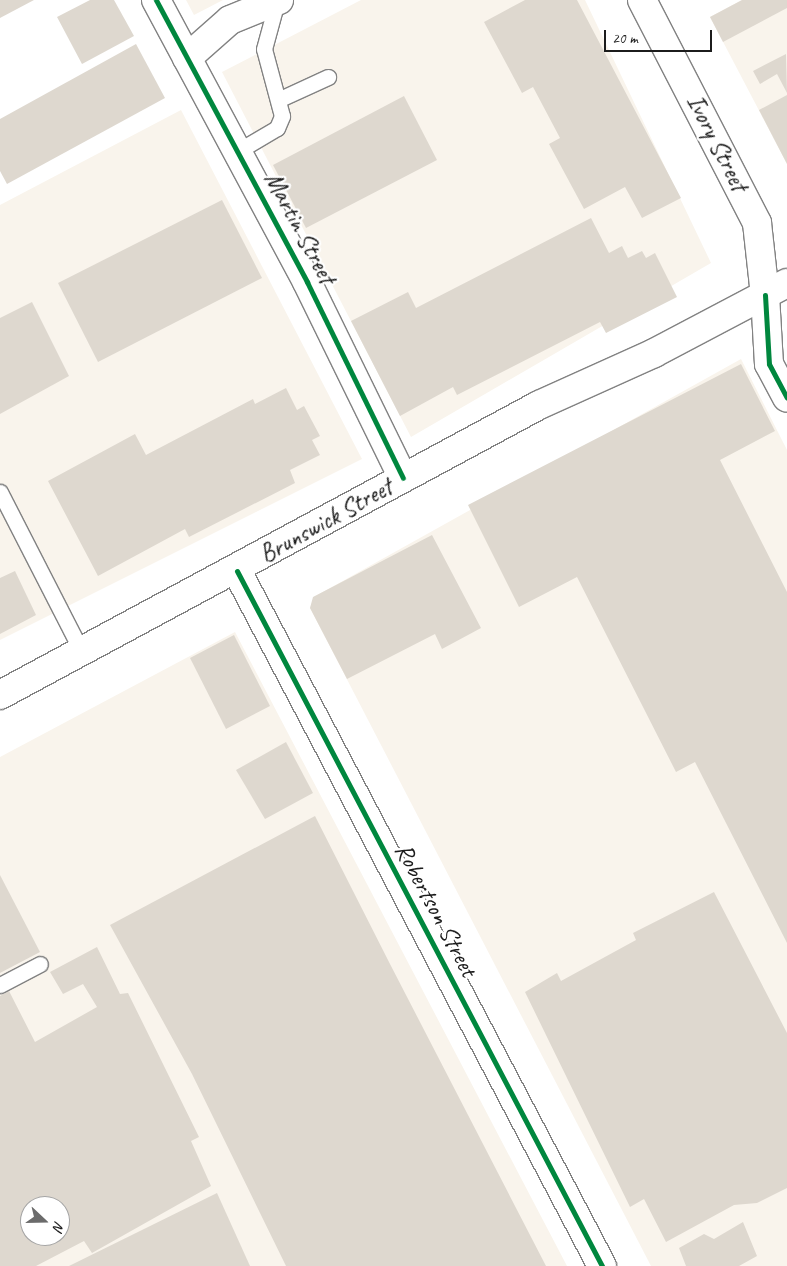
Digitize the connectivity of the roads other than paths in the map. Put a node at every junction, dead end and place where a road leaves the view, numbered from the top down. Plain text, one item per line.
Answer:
1 (156, 0) edge
2 (278, 0) edge
3 (642, 0) edge
4 (187, 58) junction
5 (328, 77) dead end
6 (280, 99) junction
7 (238, 150) junction
8 (776, 289) edge
9 (787, 398) edge
10 (403, 478) junction
11 (0, 492) edge
12 (237, 571) junction
13 (82, 652) junction
14 (0, 695) edge
15 (40, 964) dead end
16 (0, 985) edge
17 (602, 1266) edge

1 - 4 street, Martin Street
2 - 4 street
2 - 6 lane
3 - 8 street, Ivory Street
4 - 7 street, Martin Street
5 - 6 lane
6 - 7 lane
7 - 10 street, Martin Street
8 - 9 street, Ivory Street
8 - 10 street, Brunswick Street
10 - 12 street, Brunswick Street
11 - 13 lane
12 - 13 street, Brunswick Street
12 - 17 street, Robertson Street
13 - 14 street, Brunswick Street
15 - 16 lane

